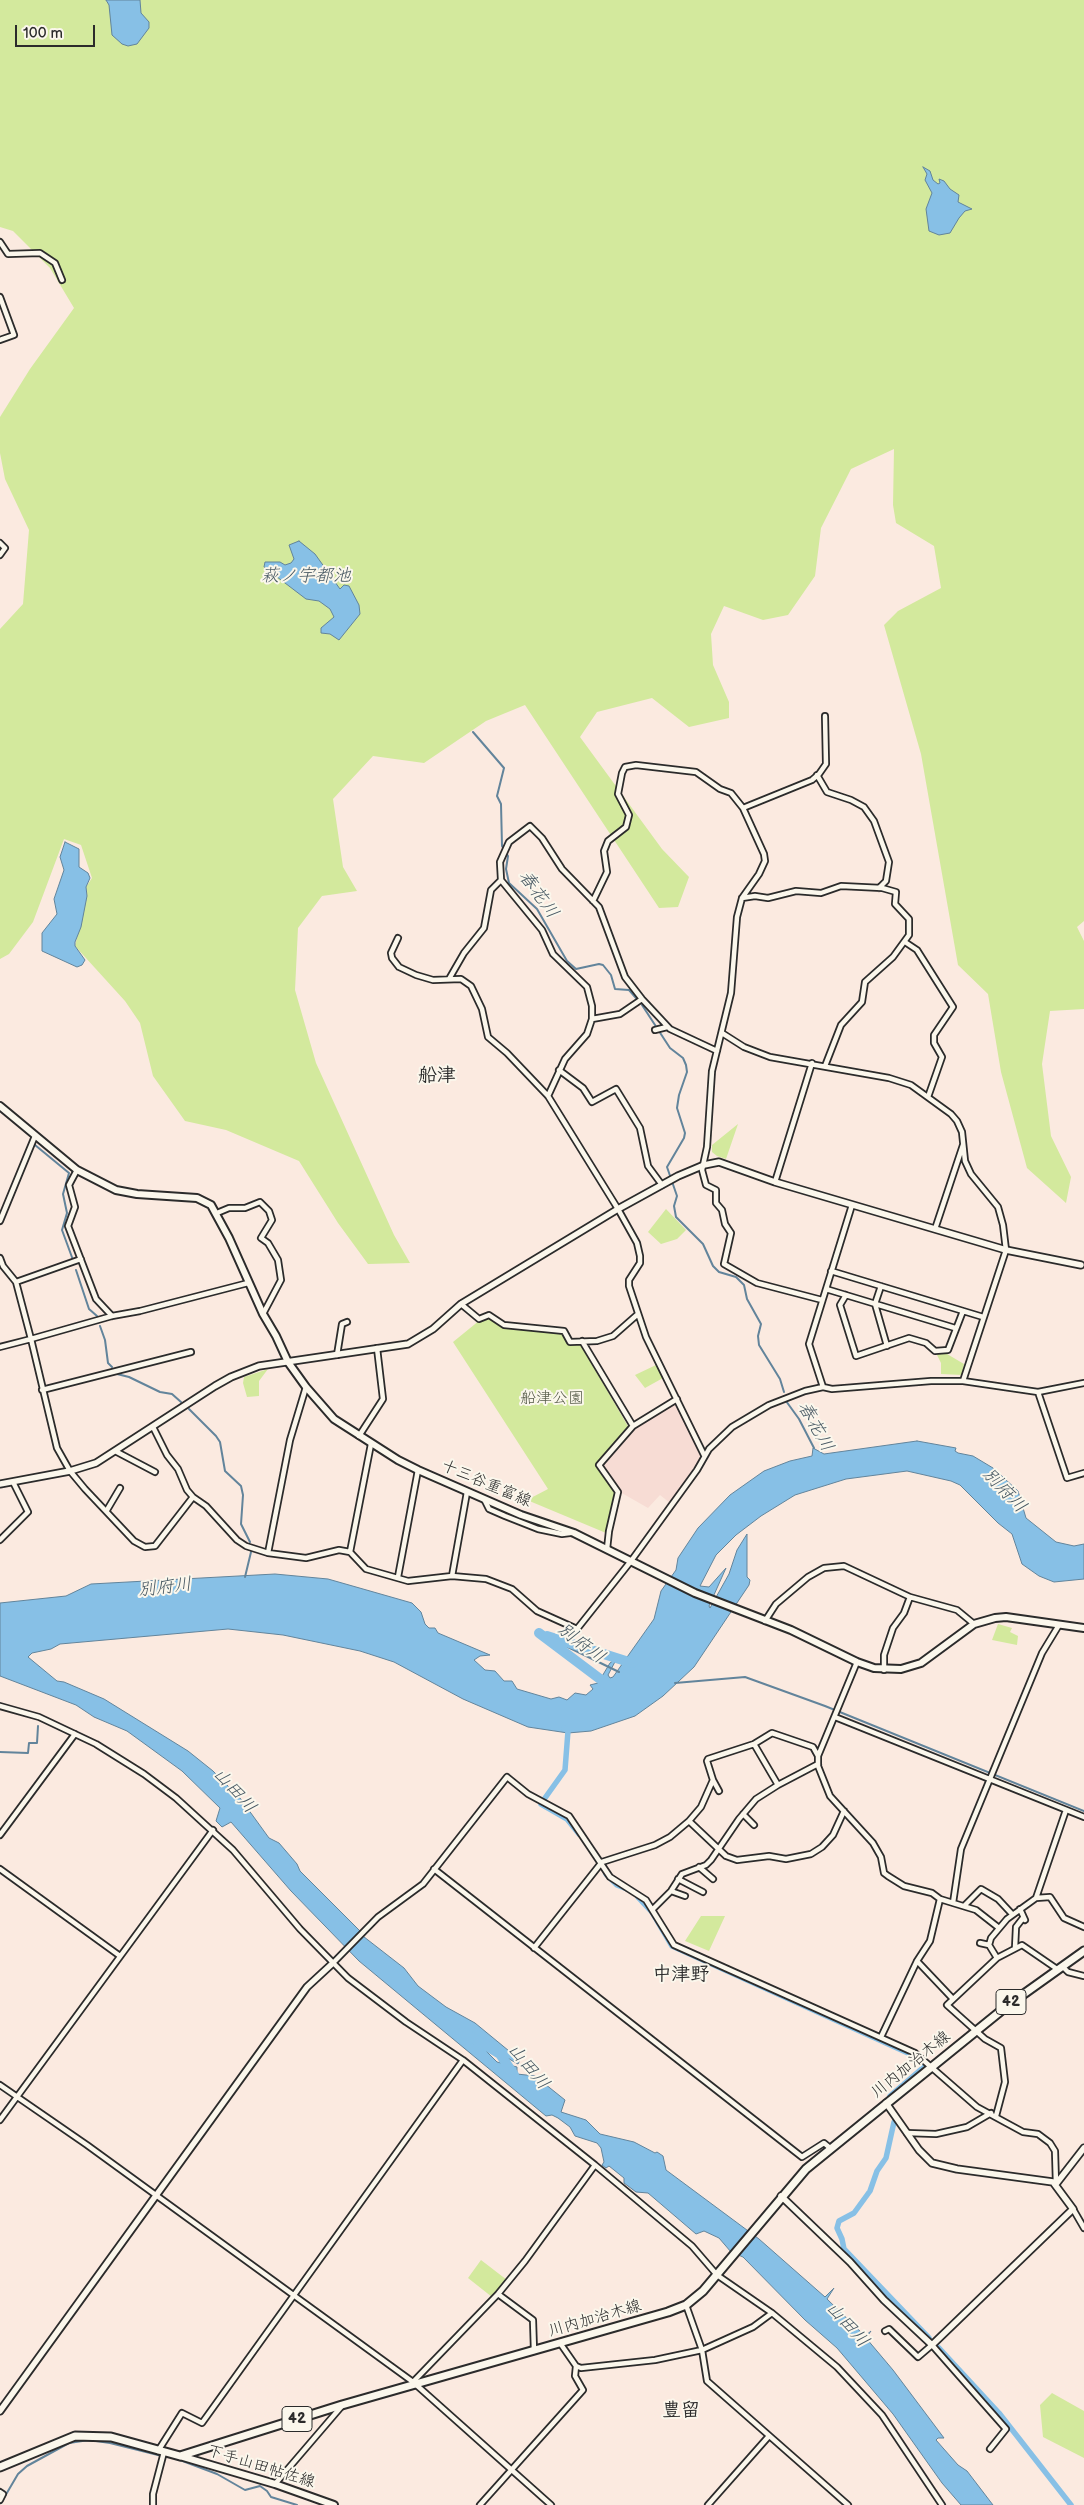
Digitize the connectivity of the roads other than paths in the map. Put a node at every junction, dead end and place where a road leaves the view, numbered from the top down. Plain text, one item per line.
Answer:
1 (0, 242) edge
2 (62, 280) dead end
3 (0, 297) edge
4 (0, 340) edge
5 (0, 542) edge
6 (0, 555) edge
7 (825, 716) dead end
8 (817, 775) junction
9 (743, 808) junction
10 (501, 880) junction
11 (879, 888) junction
12 (742, 898) junction
13 (593, 901) junction
14 (398, 938) dead end
15 (904, 942) junction
16 (449, 979) junction
17 (642, 999) junction
18 (592, 1019) junction
19 (667, 1027) junction
20 (655, 1030) dead end
21 (722, 1033) junction
22 (717, 1050) junction
23 (812, 1063) junction
24 (825, 1066) junction
25 (559, 1070) junction
26 (548, 1096) junction
27 (928, 1097) junction
28 (0, 1106) edge
29 (35, 1136) junction
30 (963, 1144) junction
31 (704, 1165) junction
32 (77, 1170) junction
33 (775, 1182) junction
34 (664, 1184) junction
35 (852, 1205) junction
36 (618, 1209) junction
37 (217, 1213) junction
38 (0, 1221) edge
39 (935, 1229) junction
40 (1006, 1250) junction
41 (0, 1258) edge
42 (81, 1259) junction
43 (1083, 1265) edge
44 (831, 1271) junction
45 (16, 1282) junction
46 (248, 1283) junction
47 (881, 1286) junction
48 (826, 1289) junction
49 (846, 1295) junction
50 (822, 1300) junction
51 (461, 1304) junction
52 (875, 1304) junction
53 (963, 1311) junction
54 (263, 1314) junction
55 (638, 1314) junction
56 (112, 1316) junction
57 (983, 1317) junction
58 (347, 1322) dead end
59 (955, 1328) junction
60 (31, 1339) junction
61 (582, 1341) junction
62 (887, 1346) junction
63 (0, 1348) edge
64 (378, 1348) junction
65 (191, 1352) dead end
66 (337, 1355) junction
67 (288, 1362) junction
68 (963, 1381) junction
69 (1084, 1383) edge
70 (306, 1386) junction
71 (823, 1388) junction
72 (42, 1390) junction
73 (1038, 1392) junction
74 (677, 1399) junction
75 (632, 1426) junction
76 (153, 1427) junction
77 (359, 1436) junction
78 (371, 1444) junction
79 (116, 1452) junction
80 (704, 1455) junction
81 (418, 1470) junction
82 (70, 1471) junction
83 (155, 1472) dead end
84 (1084, 1473) edge
85 (13, 1482) junction
86 (0, 1484) edge
87 (120, 1488) dead end
88 (467, 1492) junction
89 (193, 1497) junction
90 (107, 1510) junction
91 (0, 1540) edge
92 (607, 1549) junction
93 (350, 1552) junction
94 (268, 1553) junction
95 (630, 1561) junction
96 (452, 1576) junction
97 (398, 1577) junction
98 (910, 1597) junction
99 (765, 1621) junction
100 (974, 1624) junction
101 (1059, 1625) junction
102 (1084, 1628) edge
103 (856, 1662) junction
104 (884, 1670) junction
105 (0, 1706) edge
106 (835, 1715) junction
107 (75, 1734) junction
108 (754, 1744) junction
109 (818, 1756) junction
110 (818, 1764) junction
111 (990, 1778) junction
112 (713, 1780) junction
113 (778, 1785) junction
114 (719, 1791) dead end
115 (1066, 1810) junction
116 (844, 1811) junction
117 (743, 1814) junction
118 (1084, 1817) edge
119 (689, 1821) junction
120 (754, 1825) dead end
121 (213, 1830) junction
122 (0, 1835) edge
123 (719, 1849) junction
124 (602, 1862) junction
125 (699, 1867) junction
126 (0, 1869) edge
127 (434, 1869) junction
128 (678, 1879) junction
129 (713, 1879) dead end
130 (672, 1891) junction
131 (703, 1892) dead end
132 (685, 1896) dead end
133 (1036, 1898) junction
134 (940, 1899) junction
135 (953, 1903) junction
136 (964, 1906) junction
137 (653, 1909) junction
138 (1020, 1909) junction
139 (1012, 1914) junction
140 (1084, 1927) edge
141 (998, 1928) junction
142 (980, 1943) dead end
143 (989, 1945) junction
144 (534, 1948) junction
145 (1015, 1948) junction
146 (1084, 1951) edge
147 (120, 1956) junction
148 (997, 1958) junction
149 (335, 1961) junction
150 (917, 1961) junction
151 (1059, 1967) junction
152 (1084, 1976) edge
153 (953, 1999) junction
154 (976, 2030) junction
155 (881, 2037) junction
156 (463, 2060) junction
157 (932, 2066) junction
158 (0, 2085) edge
159 (16, 2097) junction
160 (886, 2103) junction
161 (991, 2113) junction
162 (996, 2116) junction
163 (0, 2120) edge
164 (907, 2133) junction
165 (830, 2148) junction
166 (1084, 2148) edge
167 (595, 2165) junction
168 (1056, 2184) junction
169 (156, 2196) junction
170 (781, 2196) junction
171 (1073, 2209) junction
172 (1084, 2228) edge
173 (718, 2274) junction
174 (294, 2294) junction
175 (498, 2294) junction
176 (686, 2305) junction
177 (772, 2313) junction
178 (885, 2331) dead end
179 (560, 2343) junction
180 (932, 2345) junction
181 (702, 2350) junction
182 (534, 2351) junction
183 (576, 2366) junction
184 (414, 2384) junction
185 (342, 2406) junction
186 (0, 2411) edge
187 (769, 2436) junction
188 (990, 2449) dead end
189 (161, 2452) junction
190 (180, 2456) junction
191 (0, 2467) edge
192 (511, 2470) junction
193 (276, 2484) junction
194 (0, 2492) edge
195 (0, 2500) edge
196 (940, 2503) edge
197 (153, 2505) edge
198 (334, 2505) edge
199 (480, 2505) edge
200 (551, 2505) edge
201 (708, 2505) edge
202 (848, 2505) edge
203 (934, 2505) edge

1 - 2 street
3 - 4 street
5 - 6 street
7 - 8 street
8 - 9 street
8 - 11 street
9 - 12 street
9 - 13 street
10 - 13 street
10 - 16 street
10 - 18 street
11 - 12 street
11 - 15 street
12 - 21 street
13 - 17 street
14 - 16 street
15 - 24 street
15 - 27 street
16 - 26 street
17 - 18 street
17 - 19 street
18 - 25 street
19 - 20 street
19 - 22 street
21 - 22 street
21 - 23 street
22 - 31 street
23 - 24 street
23 - 33 street
24 - 27 street
25 - 26 street
25 - 34 street
26 - 36 street
27 - 30 street
28 - 29 main road, 十三谷重富線
29 - 32 main road, 十三谷重富線
29 - 38 street
30 - 39 street
30 - 40 street
31 - 33 street
31 - 34 street
31 - 50 street
32 - 37 main road, 十三谷重富線
32 - 42 street
33 - 35 street
34 - 36 street
35 - 39 street
35 - 44 street
36 - 51 street
36 - 55 street
37 - 46 main road, 十三谷重富線
37 - 54 street
39 - 40 street
40 - 43 street
40 - 57 street
41 - 45 street
42 - 45 street
42 - 56 street
44 - 47 street
44 - 48 street
45 - 60 street
46 - 54 main road, 十三谷重富線
46 - 56 street
47 - 52 street
47 - 53 street
48 - 49 street
48 - 50 street
49 - 52 street
49 - 62 street
50 - 71 street
51 - 61 street
51 - 64 street
52 - 59 street
52 - 62 street
53 - 57 street
53 - 59 street
54 - 67 main road, 十三谷重富線
55 - 61 street
55 - 74 street
56 - 60 street
57 - 68 street
58 - 66 street
59 - 62 street
60 - 63 street
60 - 72 street
61 - 75 street
64 - 66 street
64 - 77 street
65 - 72 street
66 - 67 street
67 - 70 main road, 十三谷重富線
67 - 76 street
68 - 71 street
68 - 73 street
69 - 73 street
70 - 77 main road, 十三谷重富線
70 - 94 street
71 - 80 street
72 - 82 street
73 - 84 street
74 - 75 street
74 - 80 street
75 - 92 street
76 - 79 street
76 - 89 street
77 - 78 main road, 十三谷重富線
78 - 81 main road, 十三谷重富線
78 - 93 street
79 - 82 street
79 - 83 street
80 - 95 street
81 - 88 main road, 十三谷重富線
81 - 97 street
82 - 85 street
82 - 90 street
85 - 86 street
85 - 91 street
87 - 90 street
88 - 92 main road, 十三谷重富線
88 - 96 street
89 - 90 street
89 - 94 street
92 - 95 main road, 十三谷重富線
93 - 94 street
93 - 97 street
95 - 96 street
95 - 99 main road, 十三谷重富線
96 - 97 street
98 - 99 street
98 - 100 street
98 - 104 street
99 - 103 main road, 十三谷重富線
100 - 101 main road, 十三谷重富線
100 - 104 main road, 十三谷重富線
101 - 102 main road, 十三谷重富線
101 - 111 street
103 - 104 main road, 十三谷重富線
103 - 106 street
105 - 107 street
106 - 109 street
106 - 111 street
107 - 121 street
107 - 122 street
108 - 109 street
108 - 112 street
108 - 113 street
109 - 110 street
110 - 113 street
110 - 116 street
111 - 115 street
111 - 135 street
112 - 114 street
112 - 119 street
113 - 117 street
115 - 118 street
115 - 133 street
116 - 123 street
116 - 134 street
117 - 120 street
117 - 123 street
119 - 123 street
119 - 124 street
121 - 147 street
121 - 149 street
123 - 125 street
124 - 127 street
124 - 137 street
124 - 144 street
125 - 128 street
125 - 129 street
126 - 147 street
127 - 144 street
127 - 149 street
128 - 130 street
128 - 131 street
130 - 132 street
130 - 137 street
133 - 138 street
133 - 140 street
134 - 135 street
134 - 150 street
135 - 136 street
136 - 139 street
136 - 141 street
137 - 155 street
138 - 139 street
138 - 145 street
139 - 141 street
141 - 143 street
142 - 143 street
143 - 148 street
144 - 165 street
145 - 148 street
145 - 151 street
146 - 151 main road, 川内加治木線 / 42
147 - 159 street
148 - 153 street
149 - 156 street
149 - 169 street
150 - 153 street
150 - 155 street
151 - 152 street
151 - 154 main road, 川内加治木線 / 42
153 - 154 street
154 - 157 main road, 川内加治木線 / 42
154 - 162 street
155 - 157 street
156 - 167 street
156 - 174 street
157 - 160 main road, 川内加治木線 / 42
157 - 161 street
158 - 159 street
159 - 163 street
159 - 169 street
160 - 164 street
160 - 165 main road, 川内加治木線 / 42
161 - 162 street
161 - 164 street
162 - 168 street
164 - 168 street
165 - 170 main road, 川内加治木線 / 42
166 - 168 street
167 - 173 street
167 - 175 street
168 - 171 street
169 - 174 street
169 - 186 street
170 - 173 main road, 川内加治木線 / 42
170 - 180 street
171 - 172 street
171 - 180 street
173 - 176 main road, 川内加治木線 / 42
173 - 177 street
174 - 184 street
174 - 189 street
175 - 182 street
175 - 184 street
176 - 179 main road, 川内加治木線 / 42
176 - 181 street
177 - 181 street
177 - 196 street
178 - 180 street
179 - 182 main road, 川内加治木線 / 42
179 - 183 street
180 - 188 street
181 - 183 street
181 - 187 street
182 - 184 main road, 川内加治木線 / 42
183 - 192 street
184 - 185 main road, 川内加治木線 / 42
184 - 192 street
185 - 190 main road, 川内加治木線 / 42
185 - 193 street
187 - 201 street
187 - 202 street
189 - 190 main road
189 - 191 main road
189 - 197 street
190 - 193 main road, 下手山田帖佐線
192 - 199 street
192 - 200 street
193 - 198 main road, 下手山田帖佐線
194 - 195 street
196 - 203 street

